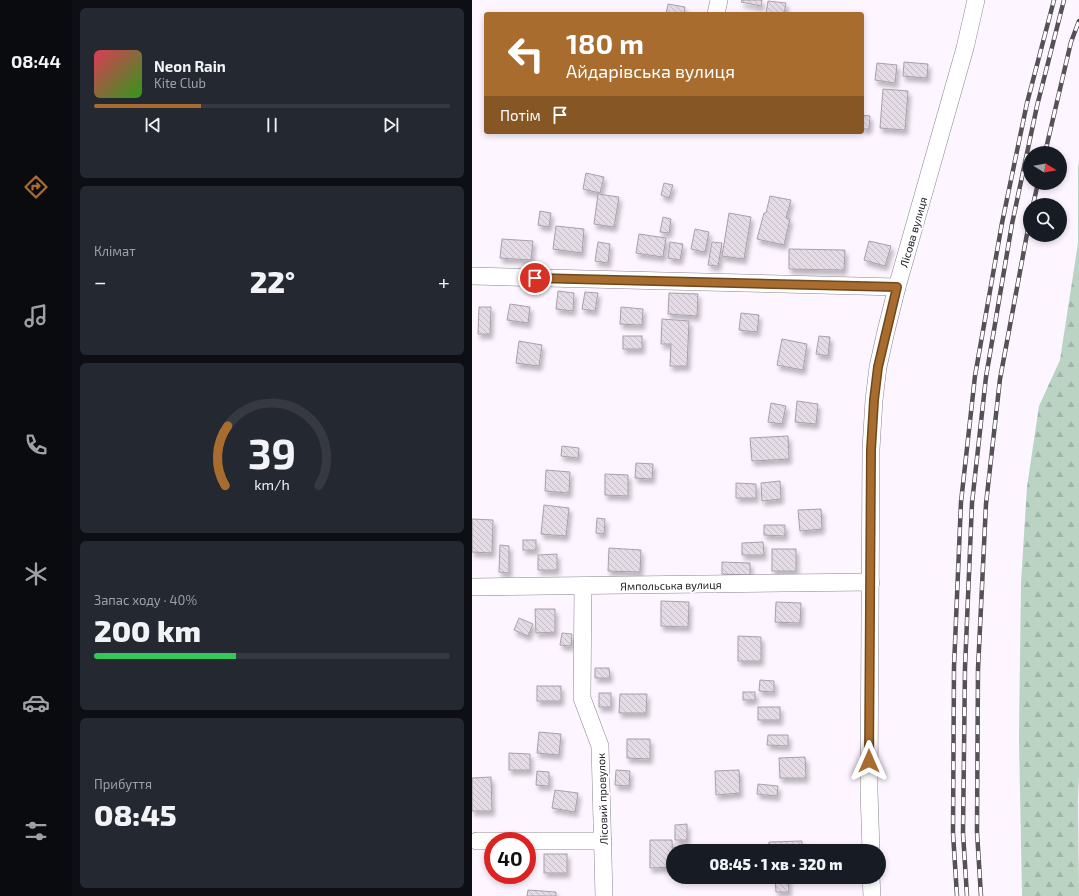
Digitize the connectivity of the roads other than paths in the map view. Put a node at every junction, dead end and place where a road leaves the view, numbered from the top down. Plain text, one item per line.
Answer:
1 (719, 0) edge
2 (976, 0) edge
3 (716, 12) edge
4 (472, 276) edge
5 (897, 287) junction
6 (871, 582) junction
7 (583, 586) junction
8 (472, 587) edge
9 (477, 841) dead end
10 (603, 841) junction
11 (871, 844) edge
12 (871, 884) edge
13 (604, 896) edge
14 (872, 896) edge

1 - 3 street
2 - 5 street, Лісова вулиця
4 - 5 street
5 - 6 street, Лісова вулиця
6 - 7 street, Ямпольська вулиця
6 - 11 street, Лісова вулиця
7 - 8 street, Ямпольська вулиця
7 - 10 street, Лісовий провулок
9 - 10 street
10 - 13 street, Лісовий провулок
12 - 14 street

